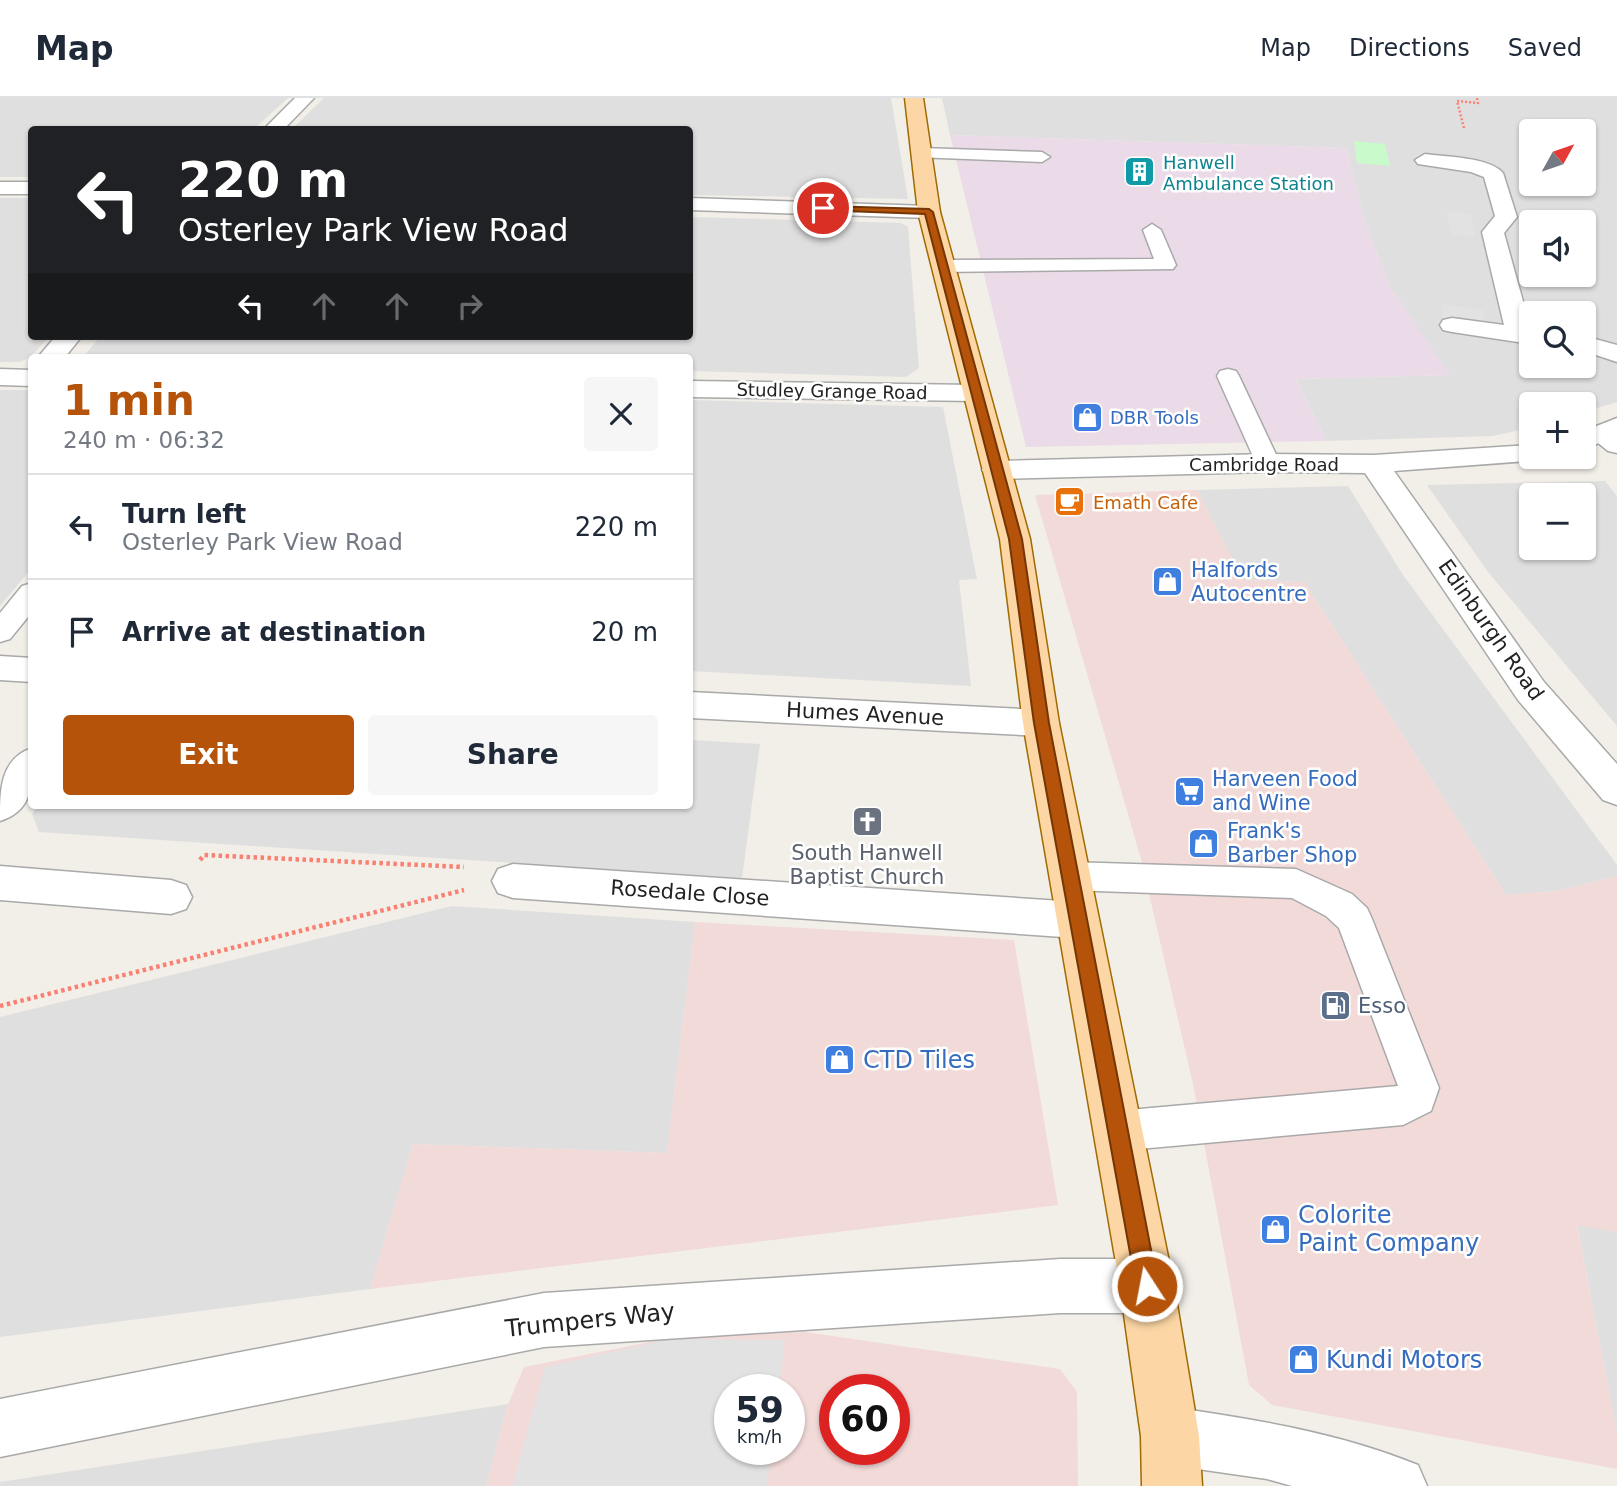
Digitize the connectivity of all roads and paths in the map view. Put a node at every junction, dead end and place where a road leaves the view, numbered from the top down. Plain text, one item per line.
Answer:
1 (305, 98) edge
2 (914, 98) edge
3 (1477, 98) edge
4 (276, 126) edge
5 (1465, 132) dead end
6 (921, 153) junction
7 (1042, 157) dead end
8 (1425, 160) dead end
9 (0, 188) edge
10 (28, 188) edge
11 (693, 204) edge
12 (929, 212) junction
13 (1152, 229) dead end
14 (942, 266) junction
15 (1519, 316) edge
16 (1452, 325) dead end
17 (1519, 335) edge
18 (66, 340) edge
19 (1596, 346) edge
20 (54, 354) edge
21 (1617, 354) edge
22 (1228, 376) dead end
23 (0, 377) edge
24 (28, 378) edge
25 (693, 388) edge
26 (975, 393) junction
27 (1519, 455) edge
28 (1268, 463) junction
29 (1374, 464) junction
30 (996, 470) junction
31 (28, 597) edge
32 (0, 632) edge
33 (0, 668) edge
34 (28, 670) edge
35 (693, 705) edge
36 (1041, 723) junction
37 (28, 768) edge
38 (1617, 790) edge
39 (0, 806) edge
40 (1069, 876) junction
41 (513, 881) joint
42 (0, 883) edge
43 (466, 889) dead end
44 (171, 897) joint
45 (1077, 920) junction
46 (0, 1006) edge
47 (1117, 1130) junction
48 (1147, 1286) junction
49 (0, 1428) edge
50 (1171, 1461) edge
51 (1396, 1486) edge

1 - 4 street
2 - 6 main road
3 - 5 path
6 - 7 lane
6 - 12 main road
8 - 15 street
9 - 10 street
11 - 12 street
12 - 14 main road
13 - 14 lane
14 - 26 main road
16 - 17 street
18 - 20 street
19 - 21 street
22 - 28 lane
23 - 24 street
25 - 26 street, Studley Grange Road
26 - 30 main road
27 - 29 street, Cambridge Road
28 - 29 street, Cambridge Road
28 - 30 street, Cambridge Road
29 - 38 street, Edinburgh Road
30 - 36 main road
31 - 32 lane
33 - 34 street
35 - 36 street, Humes Avenue
36 - 40 main road
37 - 39 street
40 - 45 main road
40 - 47 lane
41 - 44 path
41 - 45 street, Rosedale Close
42 - 44 street
43 - 46 path
45 - 47 main road
47 - 48 main road
48 - 49 street, Trumpers Way
48 - 50 main road
50 - 51 street

